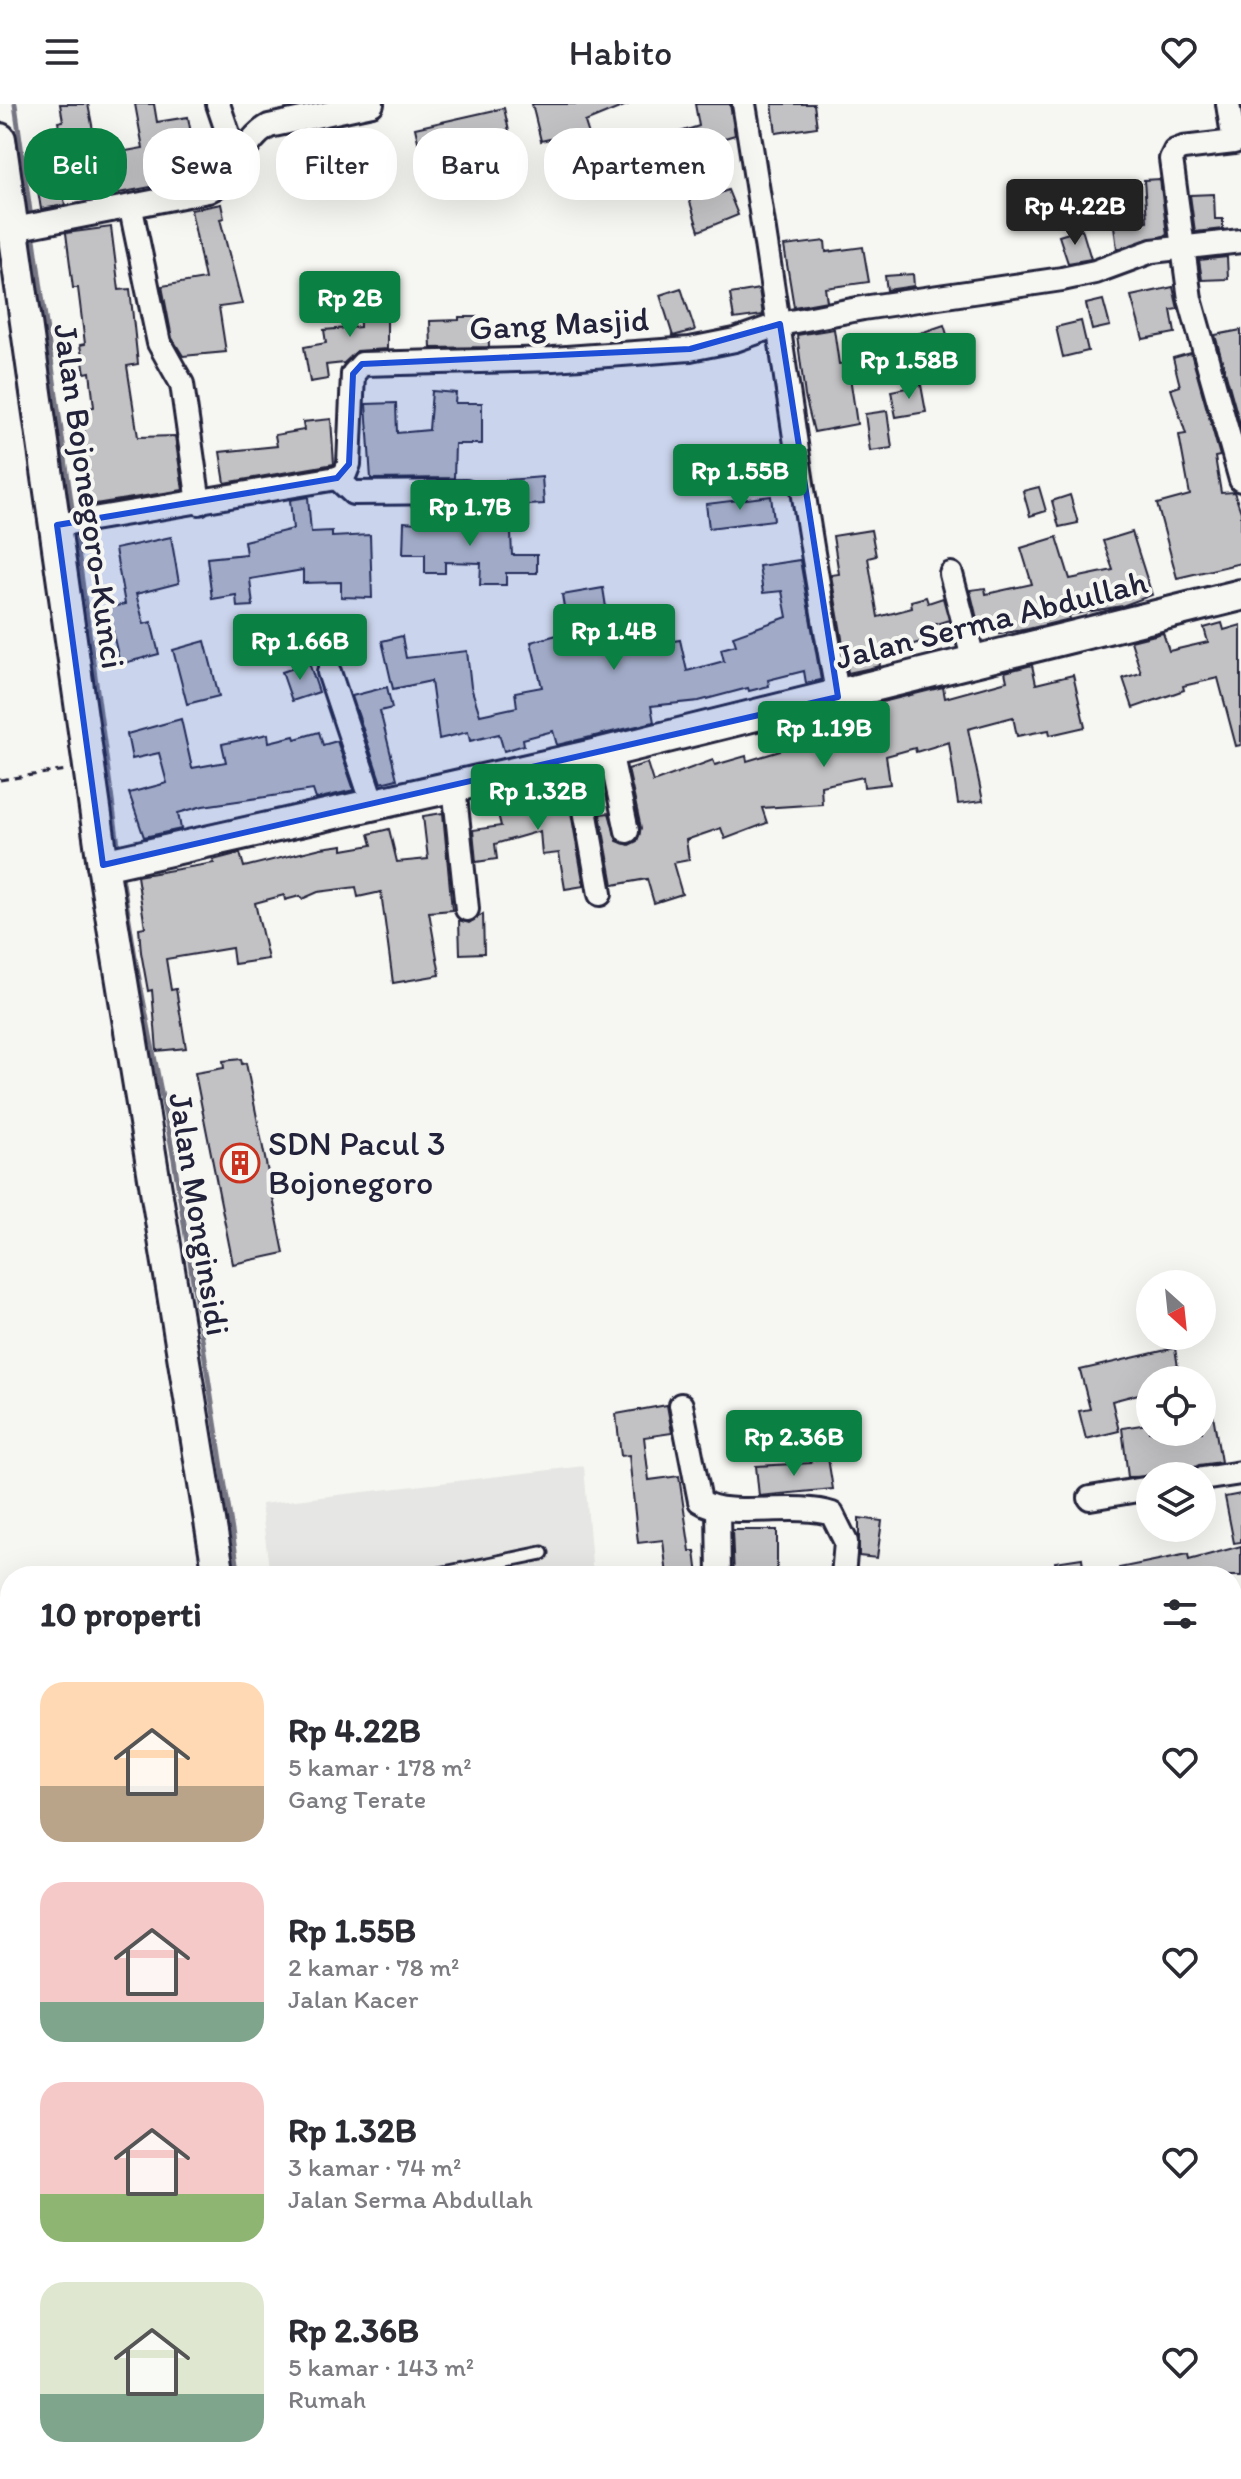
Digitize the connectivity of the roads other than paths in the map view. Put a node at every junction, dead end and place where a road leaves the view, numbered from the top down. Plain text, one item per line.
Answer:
1 (218, 104) edge
2 (372, 104) edge
3 (744, 104) edge
4 (1228, 104) edge
5 (226, 128) edge
6 (260, 132) edge
7 (0, 139) edge
8 (170, 200) edge
9 (131, 209) junction
10 (26, 227) junction
11 (1241, 241) edge
12 (1181, 248) junction
13 (780, 324) junction
14 (337, 478) junction
15 (1241, 480) edge
16 (466, 492) dead end
17 (199, 503) junction
18 (69, 523) junction
19 (951, 574) dead end
20 (1241, 595) edge
21 (974, 662) junction
22 (329, 672) dead end
23 (838, 697) junction
24 (610, 751) junction
25 (576, 759) junction
26 (454, 786) junction
27 (373, 804) junction
28 (627, 831) dead end
29 (118, 861) junction
30 (600, 894) dead end
31 (467, 909) dead end
32 (681, 1405) dead end
33 (1241, 1473) edge
34 (1216, 1477) edge
35 (1136, 1490) edge
36 (1090, 1498) dead end
37 (718, 1509) junction
38 (542, 1553) dead end
39 (218, 1566) edge
40 (479, 1566) edge
41 (719, 1566) edge
42 (844, 1566) edge

1 - 5 street
2 - 6 street
3 - 13 street
4 - 12 street
7 - 10 main road, Jalan Bojonegoro-Kunci
8 - 9 street
9 - 10 street
9 - 17 street
10 - 18 main road, Jalan Bojonegoro-Kunci
11 - 12 street, Gang Masjid
12 - 13 street, Gang Masjid
12 - 15 street
13 - 14 street, Gang Masjid
13 - 23 street
14 - 16 street
14 - 17 street
17 - 18 street
18 - 29 main road, Jalan Bojonegoro-Kunci
19 - 21 street
20 - 21 main road, Jalan Serma Abdullah
21 - 23 main road, Jalan Serma Abdullah
22 - 27 street
23 - 24 main road, Jalan Serma Abdullah
24 - 25 main road, Jalan Serma Abdullah
24 - 28 street
25 - 26 main road, Jalan Serma Abdullah
25 - 30 street
26 - 27 main road, Jalan Serma Abdullah
26 - 31 street
27 - 29 main road, Jalan Serma Abdullah
29 - 39 main road, Jalan Monginsidi
32 - 37 street
33 - 34 street
35 - 36 street
37 - 41 street
37 - 42 street
38 - 40 lane

